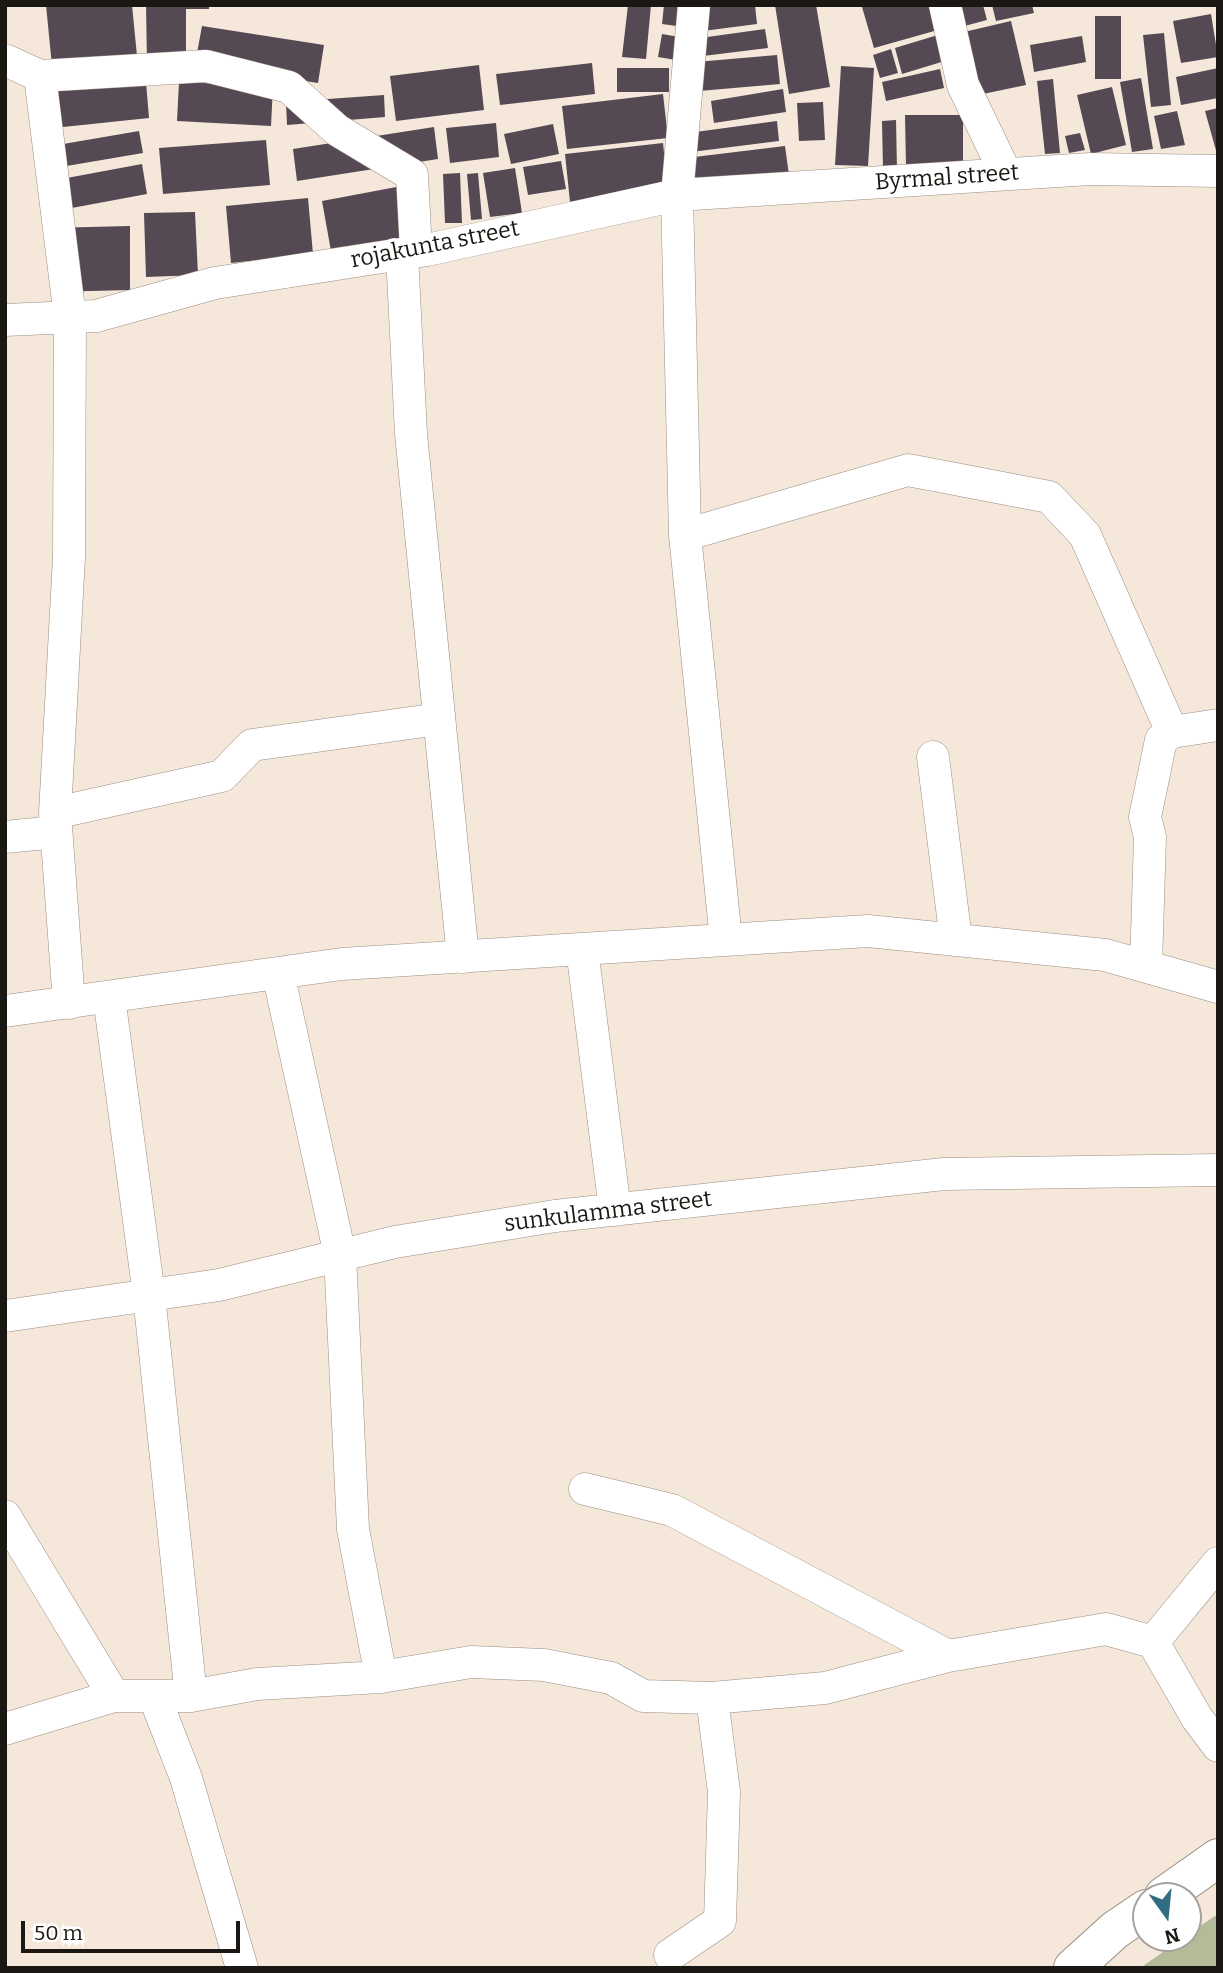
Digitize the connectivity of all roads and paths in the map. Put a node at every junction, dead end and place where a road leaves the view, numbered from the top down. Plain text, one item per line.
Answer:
1 (694, 5) edge
2 (945, 5) edge
3 (5, 60) edge
4 (40, 76) junction
5 (1218, 171) edge
6 (1006, 174) junction
7 (677, 195) junction
8 (409, 253) junction
9 (70, 317) junction
10 (5, 320) edge
11 (685, 535) junction
12 (439, 719) junction
13 (1218, 725) edge
14 (1172, 732) junction
15 (933, 757) dead end
16 (55, 823) junction
17 (5, 837) edge
18 (726, 940) junction
19 (956, 940) junction
20 (582, 949) junction
21 (463, 957) junction
22 (1146, 966) junction
23 (278, 974) junction
24 (1218, 987) edge
25 (109, 997) junction
26 (69, 1003) junction
27 (5, 1011) edge
28 (1218, 1170) edge
29 (615, 1210) junction
30 (340, 1255) junction
31 (149, 1295) junction
32 (5, 1315) edge
33 (585, 1489) dead end
34 (5, 1516) edge
35 (1218, 1563) edge
36 (1153, 1642) junction
37 (948, 1656) junction
38 (381, 1677) junction
39 (114, 1696) junction
40 (191, 1696) junction
41 (155, 1698) junction
42 (712, 1698) junction
43 (5, 1729) edge
44 (1218, 1746) edge
45 (1218, 1858) edge
46 (1184, 1882) edge
47 (1132, 1918) edge
48 (670, 1955) dead end
49 (242, 1968) edge
50 (1073, 1968) edge

1 - 7 street
2 - 6 street
3 - 4 street
4 - 8 street
4 - 9 street
5 - 6 street, Byrmal street
6 - 7 street, Byrmal street
7 - 8 street, rojakunta street
7 - 11 street
8 - 9 street, rojakunta street
8 - 12 street
9 - 10 street, rojakunta street
9 - 16 street
11 - 14 street
11 - 18 street
12 - 16 street
12 - 21 street
13 - 14 street
14 - 22 street
15 - 19 street
16 - 17 street
16 - 26 street
18 - 19 street
18 - 20 street
19 - 22 street
20 - 21 street
20 - 29 street
21 - 23 street
22 - 24 street
23 - 25 street
23 - 30 street
25 - 26 street
25 - 31 street
26 - 27 street
28 - 29 street, sunkulamma street
29 - 30 street, sunkulamma street
30 - 31 street, sunkulamma street
30 - 38 street
31 - 32 street, sunkulamma street
31 - 40 street
33 - 37 street
34 - 39 street
35 - 36 street
36 - 37 street
36 - 44 street
37 - 42 street
38 - 40 street
38 - 42 street
39 - 41 street
39 - 43 street
40 - 41 street
41 - 49 street
42 - 48 street
45 - 46 main road
47 - 50 main road

